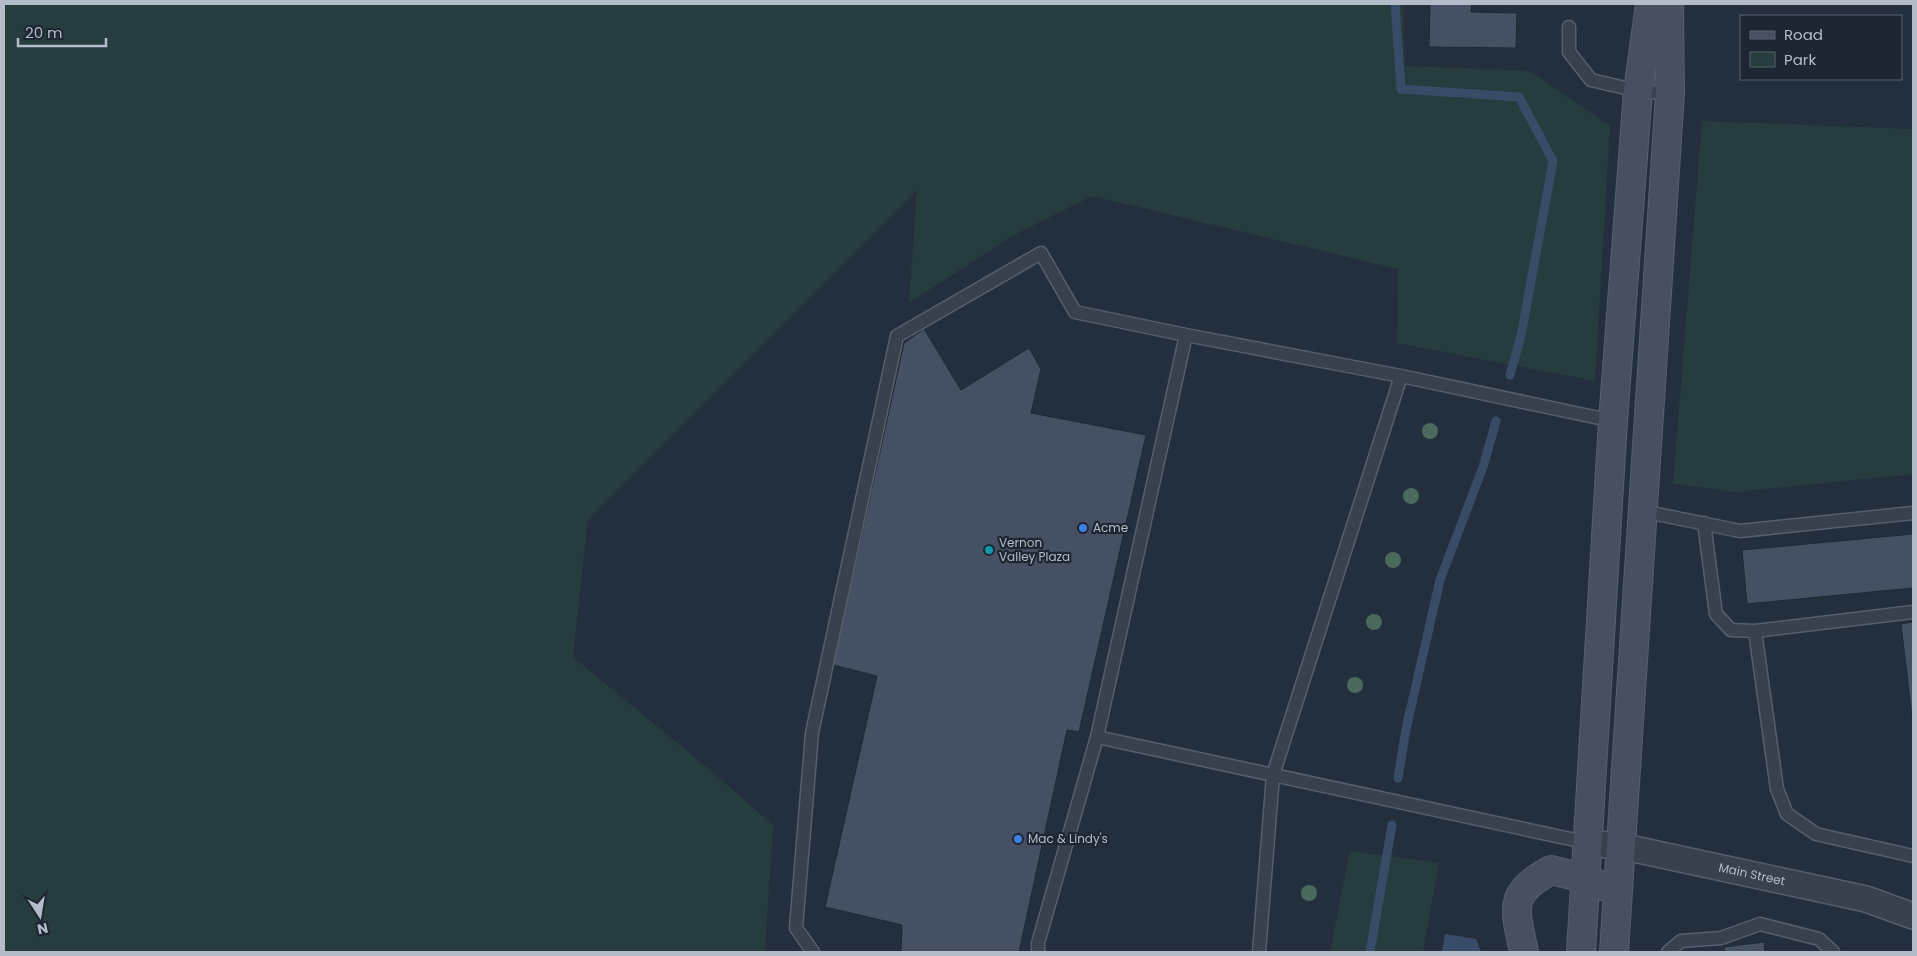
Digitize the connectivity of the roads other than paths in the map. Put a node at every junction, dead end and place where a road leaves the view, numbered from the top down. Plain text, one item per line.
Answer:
1 (1650, 4) edge
2 (1669, 4) edge
3 (1569, 27) dead end
4 (1638, 91) junction
5 (1670, 93) junction
6 (1186, 335) junction
7 (1401, 376) junction
8 (1613, 421) junction
9 (1642, 512) junction
10 (1913, 513) edge
11 (1704, 523) junction
12 (1913, 612) edge
13 (1755, 631) junction
14 (1097, 737) junction
15 (1273, 775) junction
16 (1589, 843) junction
17 (1620, 846) junction
18 (1913, 856) edge
19 (1587, 879) junction
20 (1617, 894) junction
21 (1913, 916) edge
22 (814, 952) edge
23 (1038, 952) edge
24 (1259, 952) edge
25 (1524, 952) edge
26 (1581, 952) edge
27 (1614, 952) edge
28 (1668, 952) edge
29 (1833, 952) edge

1 - 4 main road
2 - 5 main road
3 - 4 lane
4 - 5 lane
4 - 8 main road
5 - 9 main road
6 - 7 lane
6 - 14 lane
6 - 22 lane
7 - 8 lane
7 - 15 lane
8 - 16 main road
9 - 11 lane
9 - 17 main road
10 - 11 lane
11 - 13 lane
12 - 13 lane
13 - 18 lane
14 - 15 lane
14 - 23 lane
15 - 16 lane
15 - 24 lane
16 - 17 street, Main Street
16 - 19 main road
17 - 20 main road
17 - 21 street, Main Street
19 - 20 main road
19 - 25 main road
19 - 26 main road
20 - 27 main road
28 - 29 lane

